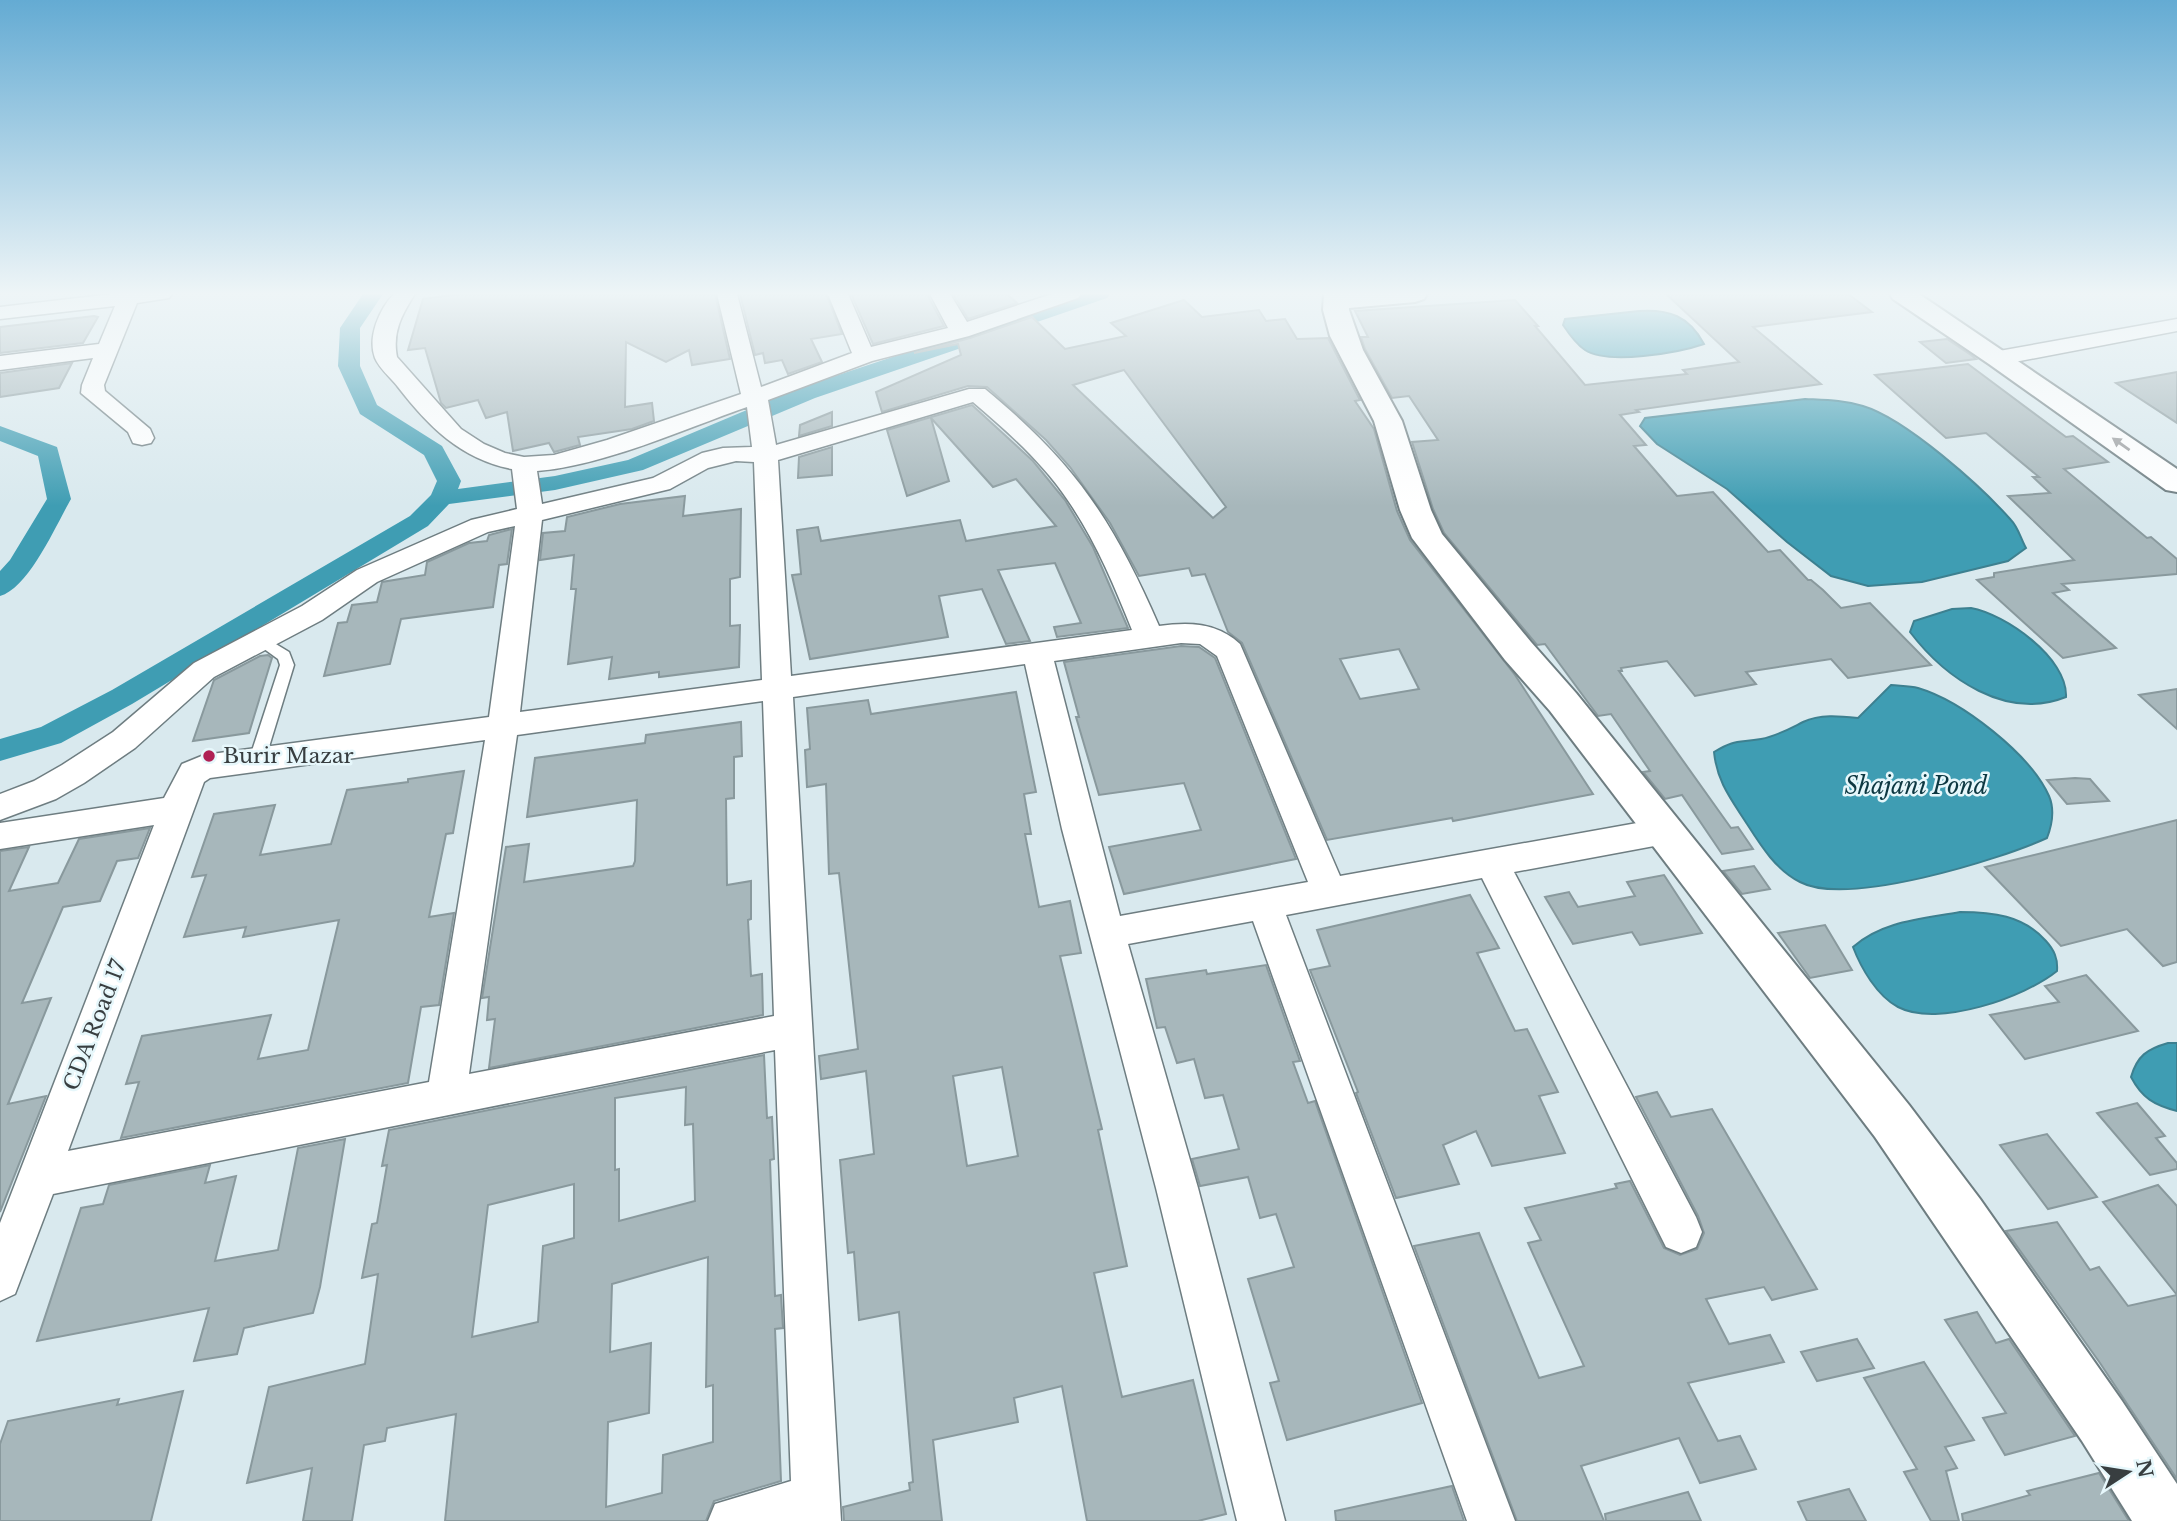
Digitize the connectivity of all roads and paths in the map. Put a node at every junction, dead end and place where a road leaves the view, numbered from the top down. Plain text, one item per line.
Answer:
1 (101, 365) edge
2 (392, 365) edge
3 (744, 365) edge
4 (843, 365) edge
5 (1359, 365) edge
6 (2025, 365) edge
7 (2028, 365) edge
8 (756, 400) junction
9 (142, 438) dead end
10 (764, 446) junction
11 (2177, 456) edge
12 (525, 469) junction
13 (2177, 483) edge
14 (530, 511) junction
15 (1149, 637) junction
16 (261, 640) junction
17 (1037, 652) junction
18 (779, 687) junction
19 (503, 724) junction
20 (257, 760) junction
21 (0, 807) edge
22 (177, 809) junction
23 (1665, 831) junction
24 (0, 836) edge
25 (1491, 862) junction
26 (1329, 892) junction
27 (1264, 904) junction
28 (1108, 933) junction
29 (794, 1029) junction
30 (446, 1098) junction
31 (38, 1177) junction
32 (1681, 1232) dead end
33 (0, 1279) edge
34 (816, 1509) edge
35 (732, 1521) edge
36 (1261, 1521) edge
37 (1491, 1521) edge
38 (2166, 1521) edge

1 - 9 street
2 - 12 street
3 - 8 street
4 - 8 street
5 - 23 street
13 -> 6 street
7 - 11 street
8 - 10 street
8 - 12 street
10 - 14 street
10 - 15 street
10 - 18 street
12 - 14 street
14 - 16 street
14 - 19 street
15 - 17 street
15 - 26 street
16 - 20 lane
16 - 21 street
17 - 18 street
17 - 28 street
18 - 19 street
18 - 29 street
19 - 20 street
19 - 30 street
20 - 22 street, CDA Road 17
22 - 24 street
22 - 31 street, CDA Road 17
23 - 25 street
23 - 38 street
25 - 26 street
25 - 32 street
26 - 27 street
27 - 28 street
27 - 37 street
28 - 36 street
29 - 30 street
29 - 34 street
30 - 31 street
31 - 33 street, CDA Road 17
34 - 35 street

